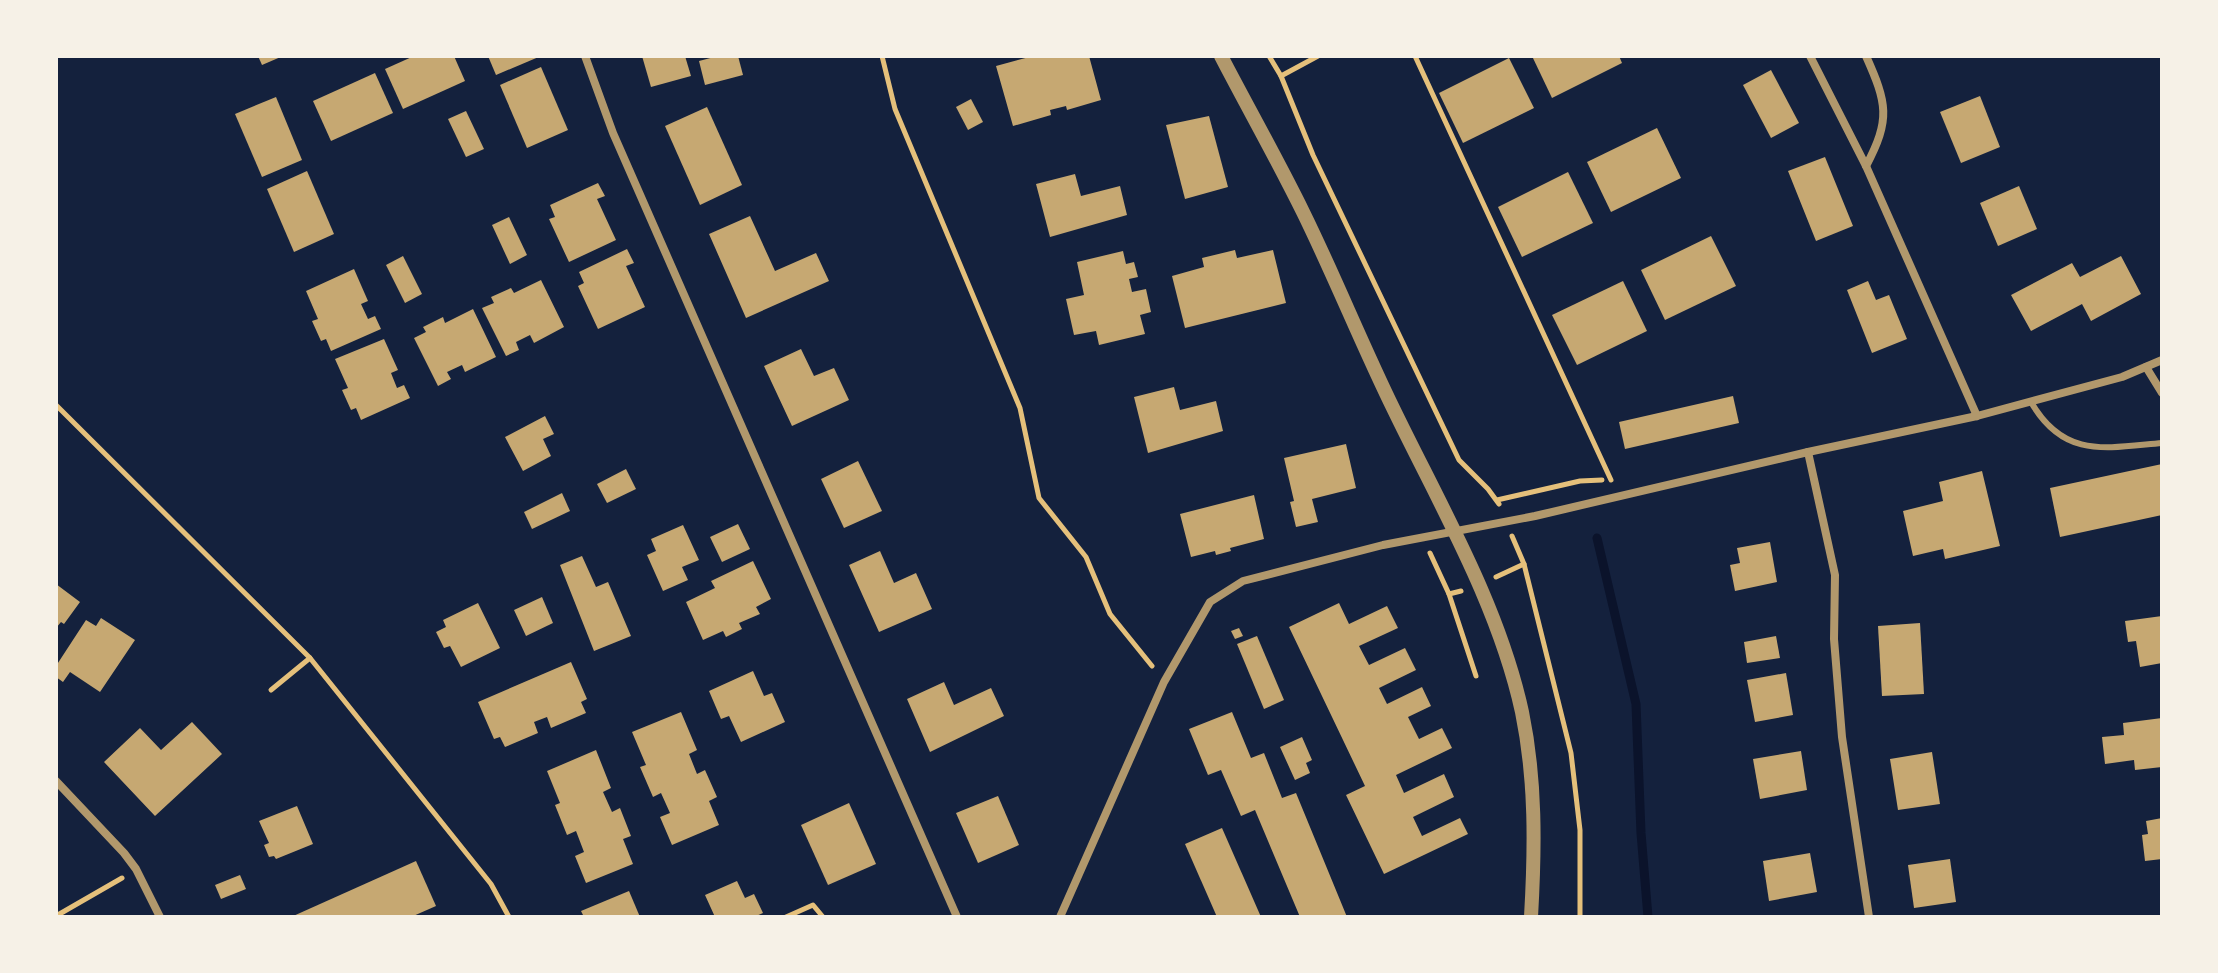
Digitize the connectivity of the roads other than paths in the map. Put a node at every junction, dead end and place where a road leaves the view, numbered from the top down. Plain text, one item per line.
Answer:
1 (585, 56) edge
2 (1221, 56) edge
3 (1810, 56) edge
4 (1866, 56) edge
5 (1866, 166) junction
6 (2162, 360) edge
7 (2146, 367) junction
8 (2162, 393) edge
9 (2031, 402) junction
10 (1977, 416) junction
11 (2162, 443) edge
12 (1808, 452) junction
13 (1454, 532) junction
14 (56, 781) edge
15 (160, 917) edge
16 (957, 917) edge
17 (1060, 917) edge
18 (1531, 917) edge
19 (1869, 917) edge

1 - 16 street
2 - 13 street
3 - 5 street
4 - 5 street
5 - 10 street
6 - 7 street
7 - 8 street
7 - 9 street
9 - 10 street
9 - 11 lane
10 - 12 street
12 - 13 street
12 - 19 street
13 - 17 street
13 - 18 street
14 - 15 street

